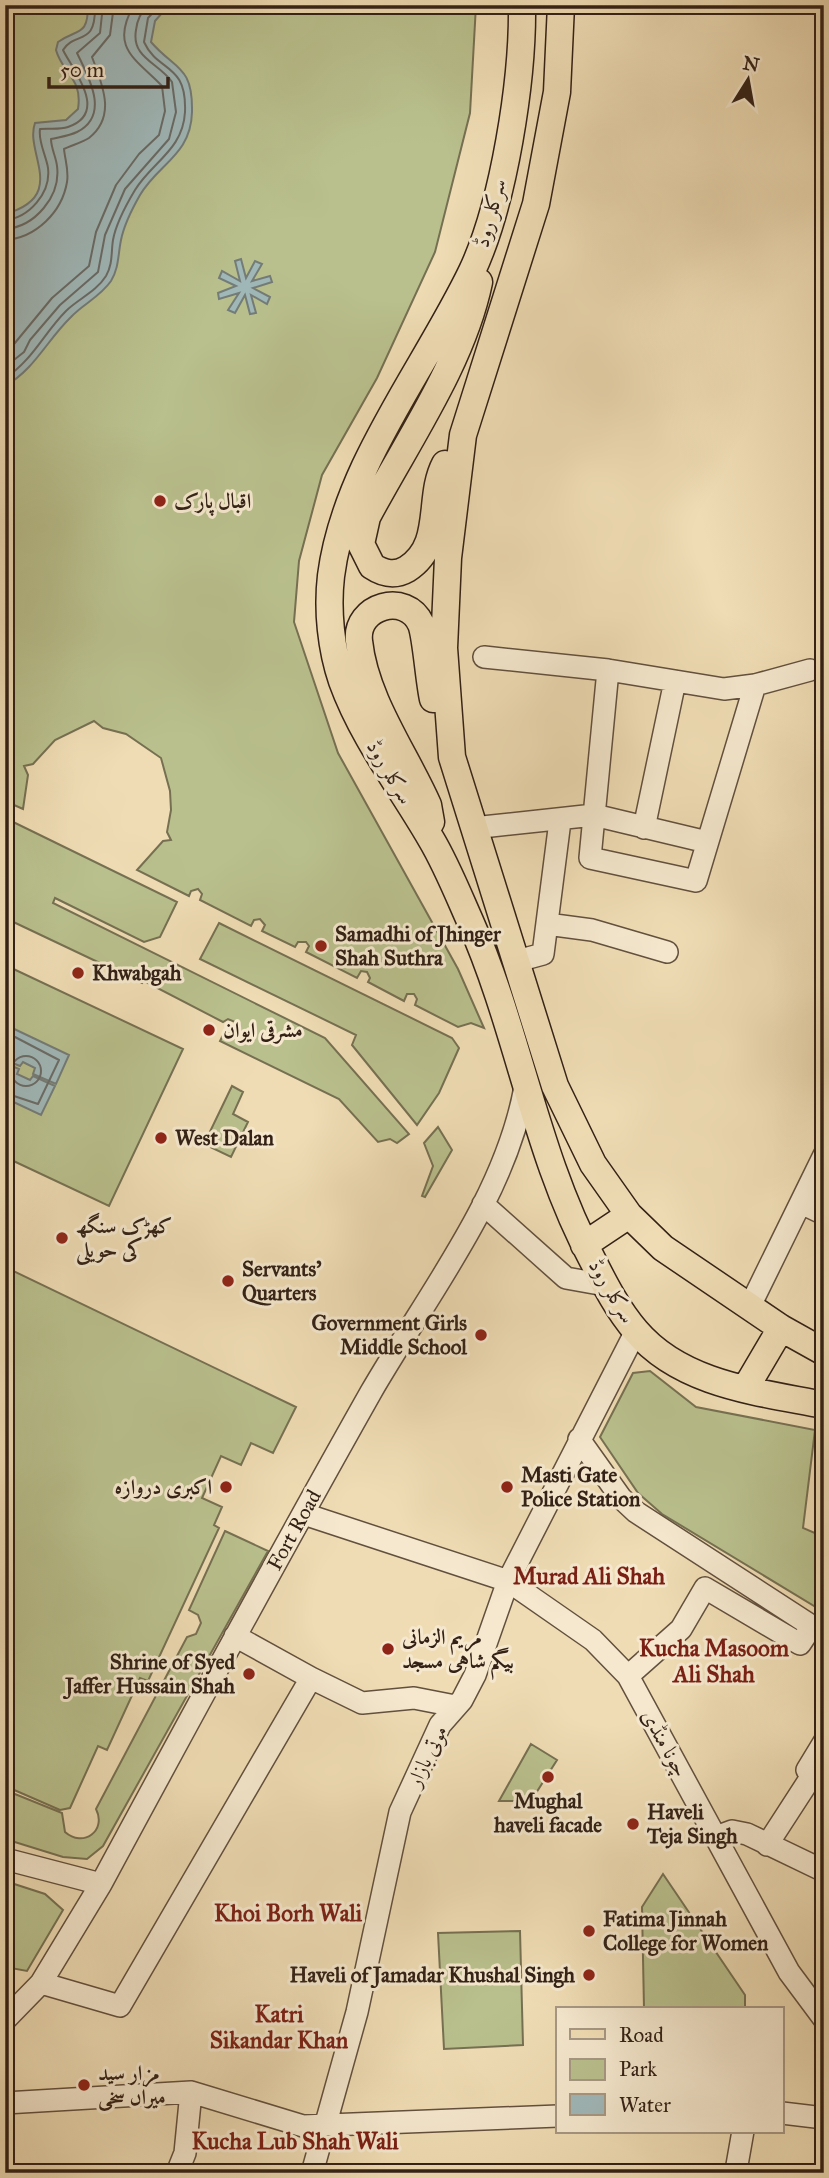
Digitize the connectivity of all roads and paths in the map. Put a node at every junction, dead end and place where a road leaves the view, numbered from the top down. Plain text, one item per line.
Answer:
1 (522, 5) edge
2 (561, 5) edge
3 (486, 237) junction
4 (463, 435) junction
5 (484, 657) dead end
6 (608, 670) junction
7 (810, 670) dead end
8 (675, 681) junction
9 (755, 685) junction
10 (452, 757) junction
11 (594, 815) junction
12 (560, 821) junction
13 (473, 828) junction
14 (645, 828) junction
15 (433, 841) junction
16 (708, 842) junction
17 (547, 924) junction
18 (667, 952) dead end
19 (517, 961) junction
20 (525, 1087) junction
21 (824, 1155) edge
22 (801, 1203) junction
23 (483, 1204) junction
24 (824, 1214) edge
25 (629, 1215) junction
26 (584, 1245) junction
27 (605, 1285) junction
28 (750, 1306) junction
29 (781, 1328) junction
30 (636, 1331) junction
31 (824, 1352) edge
32 (745, 1389) junction
33 (824, 1405) edge
34 (579, 1439) junction
35 (303, 1514) junction
36 (508, 1581) junction
37 (817, 1632) edge
38 (235, 1636) junction
39 (628, 1676) junction
40 (311, 1678) junction
41 (455, 1706) junction
42 (824, 1742) edge
43 (716, 1837) junction
44 (767, 1845) junction
45 (5, 1859) edge
46 (824, 1871) edge
47 (101, 1884) junction
48 (41, 1983) junction
49 (824, 2019) edge
50 (5, 2020) edge
51 (191, 2092) junction
52 (5, 2103) edge
53 (784, 2113) edge
54 (556, 2116) edge
55 (824, 2118) edge
56 (325, 2126) junction
57 (743, 2132) edge
58 (177, 2173) edge
59 (313, 2173) edge
60 (741, 2173) edge

1 - 3 main road, سرکلر روڈ
2 - 4 main road, سرکلر روڈ
3 - 4 main road
3 - 15 main road, سرکلر روڈ
4 - 10 main road, سرکلر روڈ
5 - 6 street
6 - 8 street
6 - 11 street
7 - 9 street
8 - 9 street
8 - 14 street
9 - 16 street
10 - 13 main road, سرکلر روڈ
10 - 15 main road
11 - 12 street
11 - 14 street
11 - 16 street
12 - 13 street
12 - 17 street
13 - 19 main road, سرکلر روڈ
14 - 16 street
15 - 20 main road, سرکلر روڈ
17 - 18 street
17 - 19 street
19 - 25 main road, سرکلر روڈ
20 - 23 street, Fort Road
20 - 26 main road, سرکلر روڈ
21 - 22 street
22 - 24 street
22 - 28 street
23 - 27 street
23 - 35 street, Fort Road
25 - 26 main road
25 - 28 main road, سرکلر روڈ
26 - 27 main road, سرکلر روڈ
27 - 30 main road, سرکلر روڈ
28 - 29 main road, سرکلر روڈ
29 - 31 main road, سرکلر روڈ
29 - 32 main road
30 - 32 main road, سرکلر روڈ
30 - 34 street, موتی بازار
32 - 33 main road, سرکلر روڈ
34 - 36 street, موتی بازار
34 - 37 street
35 - 36 street, چونا منڈی
35 - 38 street, Fort Road
36 - 39 street, چونا منڈی
36 - 41 street, موتی بازار
37 - 39 street
38 - 40 street
38 - 47 street, Fort Road
39 - 43 street, چونا منڈی
40 - 41 street
40 - 48 street
41 - 56 street, موتی بازار
42 - 44 street
43 - 44 street
43 - 49 street, چونا منڈی
44 - 46 street
45 - 47 street
47 - 48 street, Fort Road
48 - 50 street, Fort Road
51 - 52 street
51 - 56 street
51 - 58 street
53 - 55 street
54 - 56 street
56 - 59 street, موتی بازار
57 - 60 street

